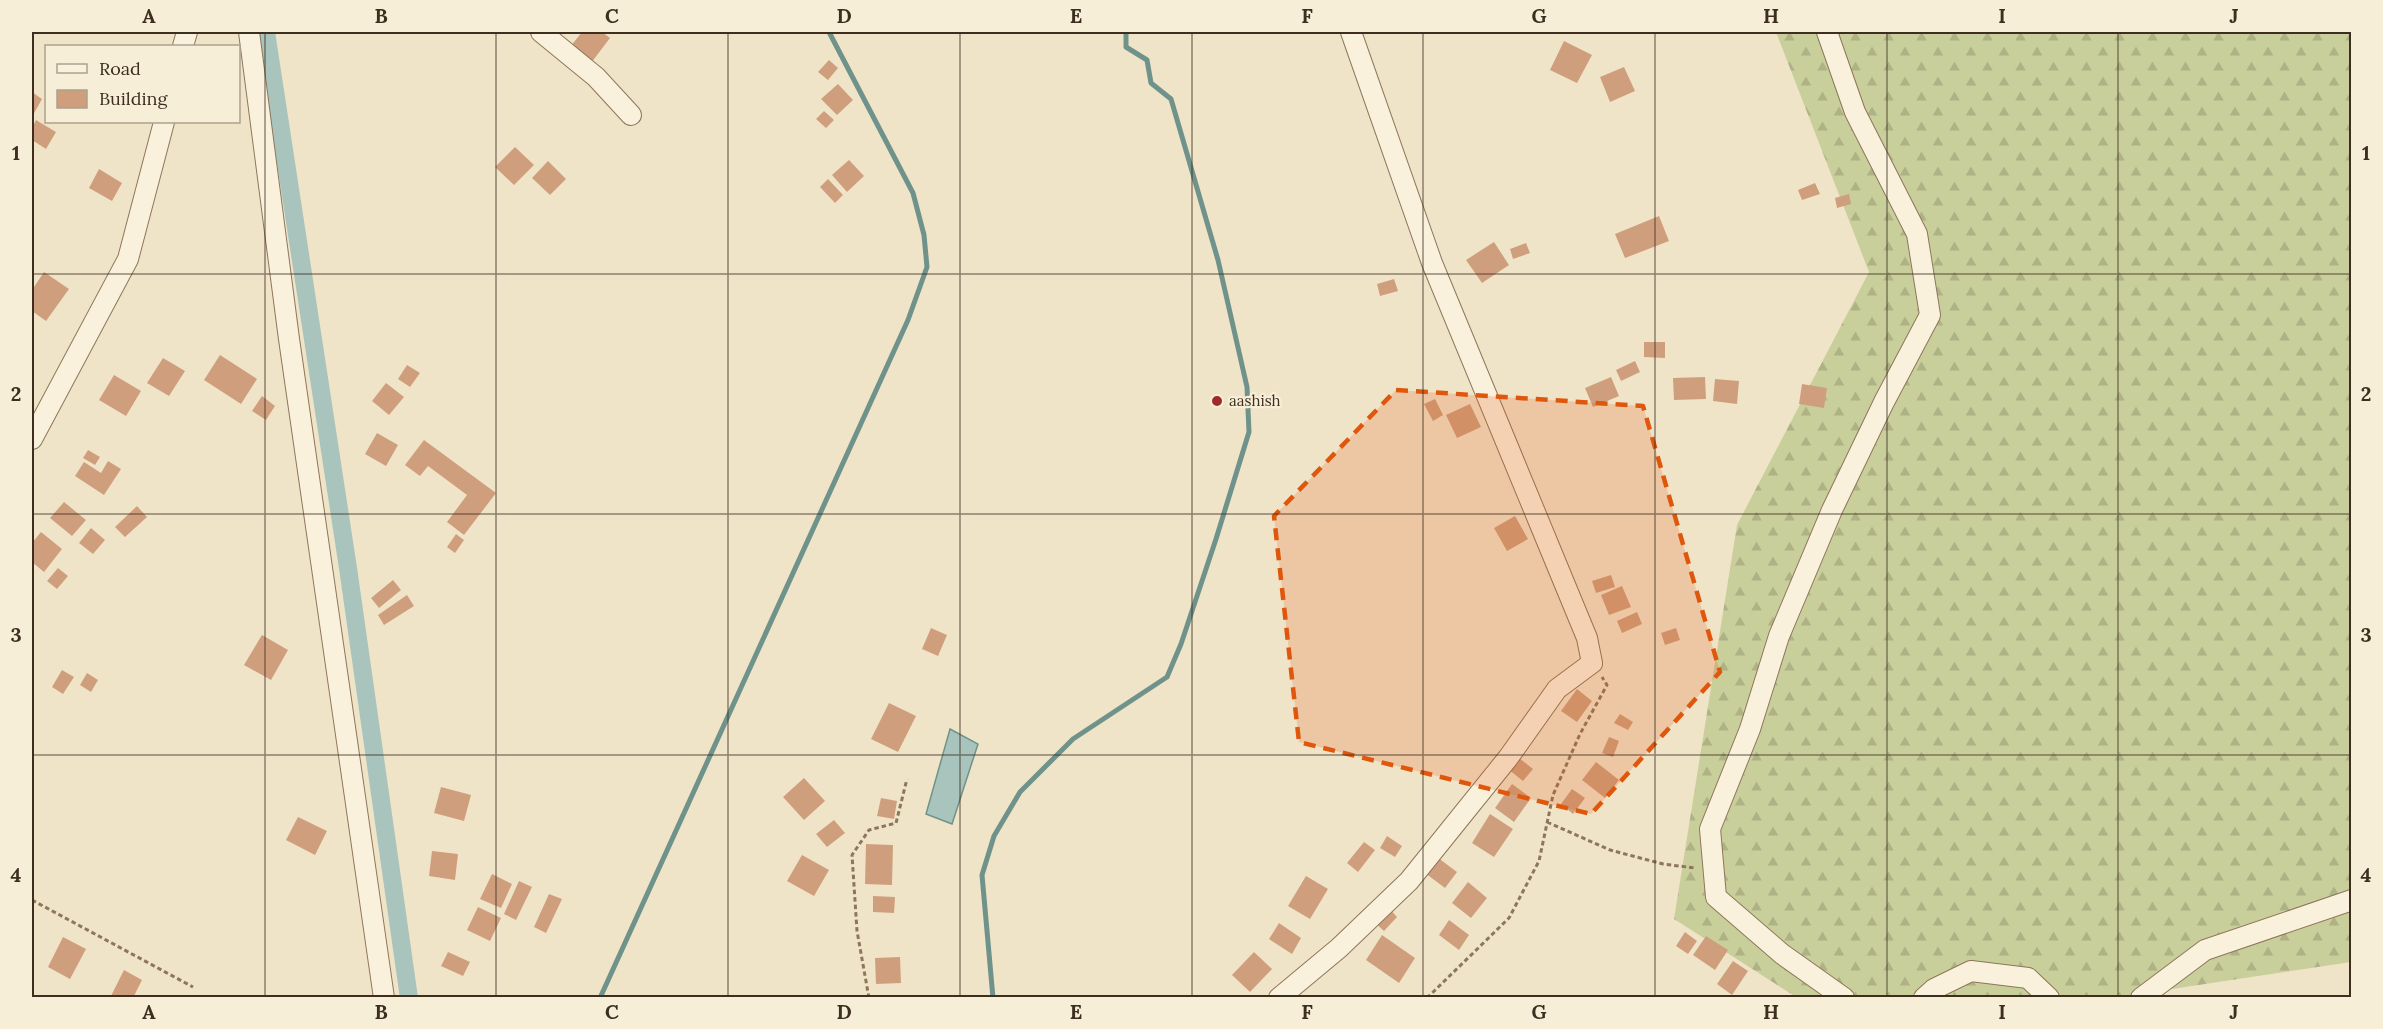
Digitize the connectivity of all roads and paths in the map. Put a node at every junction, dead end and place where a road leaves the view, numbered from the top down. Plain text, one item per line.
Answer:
1 (249, 32) edge
2 (541, 32) edge
3 (1351, 32) edge
4 (1827, 32) edge
5 (632, 115) dead end
6 (164, 123) edge
7 (32, 439) edge
8 (1592, 663) junction
9 (907, 779) dead end
10 (1547, 822) junction
11 (1714, 871) junction
12 (32, 900) edge
13 (2352, 900) edge
14 (193, 987) dead end
15 (384, 998) edge
16 (869, 998) edge
17 (1279, 998) edge
18 (1427, 998) edge
19 (1844, 998) edge
20 (1924, 998) edge
21 (2049, 998) edge
22 (2141, 998) edge

1 - 15 street
2 - 5 street
3 - 8 street
4 - 11 street
6 - 7 street
8 - 10 path
8 - 17 street
9 - 16 path
10 - 11 path
10 - 18 path
11 - 19 street
12 - 14 path
13 - 22 street
20 - 21 street

